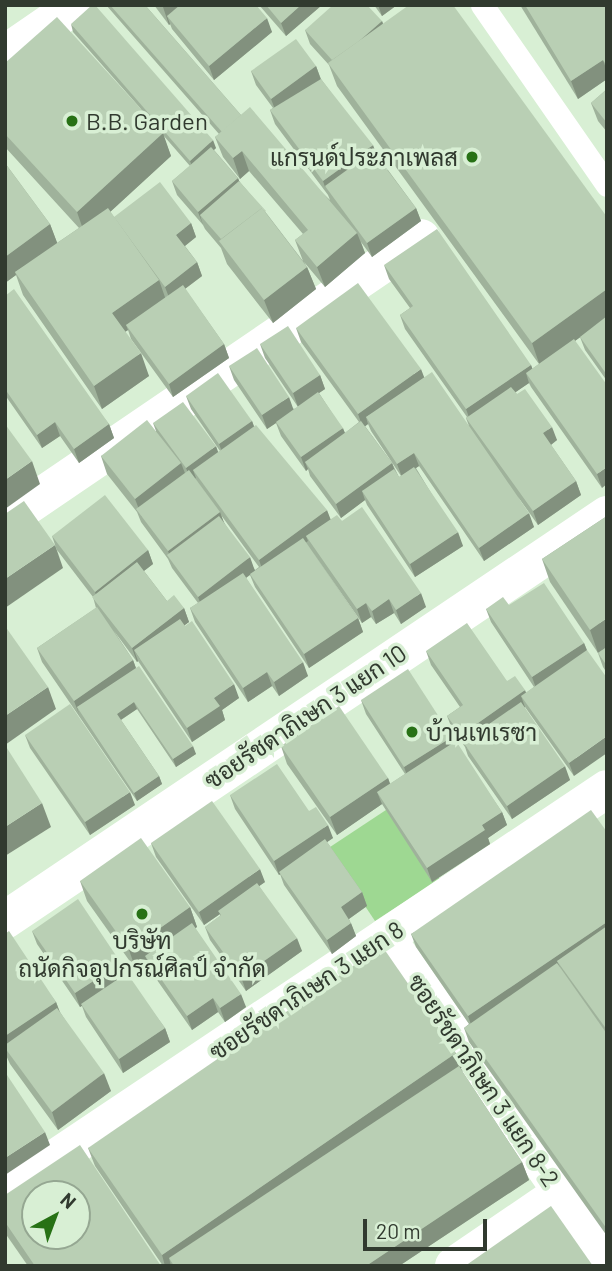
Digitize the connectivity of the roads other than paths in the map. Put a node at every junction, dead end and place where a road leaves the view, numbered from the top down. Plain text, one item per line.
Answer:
1 (76, 5) edge
2 (482, 5) edge
3 (5, 54) edge
4 (607, 185) edge
5 (421, 238) edge
6 (607, 515) edge
7 (5, 521) edge
8 (604, 797) edge
9 (5, 920) edge
10 (386, 937) junction
11 (5, 1192) edge
12 (561, 1193) junction
13 (607, 1257) edge
14 (454, 1266) edge

1 - 3 street
2 - 4 lane
5 - 7 street
6 - 9 street, ซอยรัชดาภิเษก 3 แยก 10
8 - 10 street, ซอยรัชดาภิเษก 3 แยก 8
10 - 11 street, ซอยรัชดาภิเษก 3 แยก 8
10 - 12 street, ซอยรัชดาภิเษก 3 แยก 8-2
12 - 13 street, ซอยรัชดาภิเษก 3 แยก 8-2
12 - 14 street

